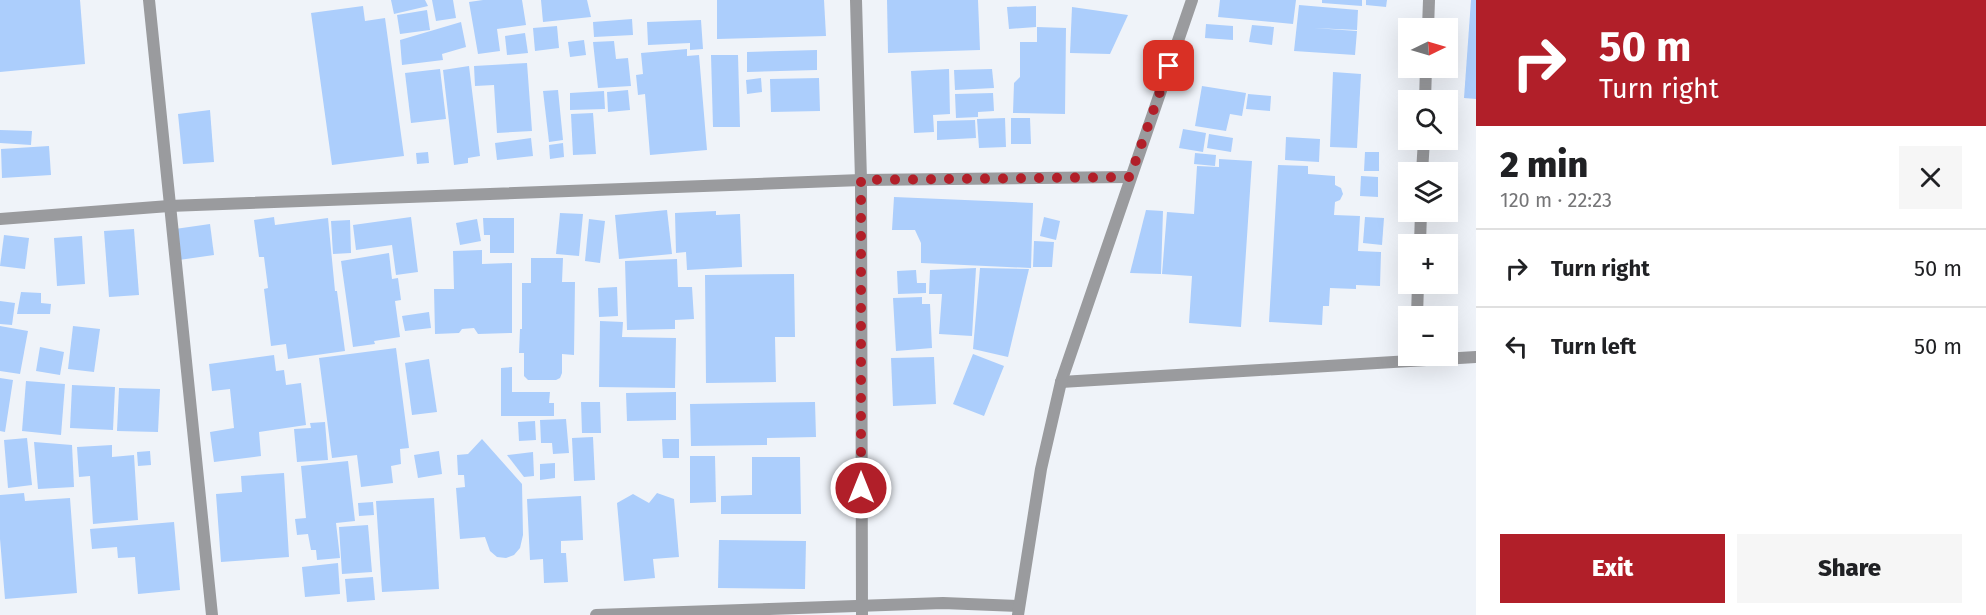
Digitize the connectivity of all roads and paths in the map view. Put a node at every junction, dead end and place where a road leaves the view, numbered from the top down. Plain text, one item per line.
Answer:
1 (149, 0) edge
2 (856, 0) edge
3 (1192, 0) edge
4 (1429, 0) edge
5 (1428, 18) edge
6 (1130, 177) junction
7 (861, 180) junction
8 (170, 206) junction
9 (0, 219) edge
10 (1458, 357) edge
11 (1476, 357) edge
12 (1398, 359) edge
13 (1061, 382) junction
14 (1019, 610) edge
15 (862, 611) edge
16 (212, 615) edge
17 (596, 615) edge

1 - 8 street
2 - 7 street
3 - 6 street
4 - 5 street
6 - 7 street
6 - 13 street
7 - 8 street
7 - 15 street
8 - 9 street
8 - 16 street
10 - 11 street
12 - 13 street
13 - 14 street
14 - 15 street
15 - 17 street

